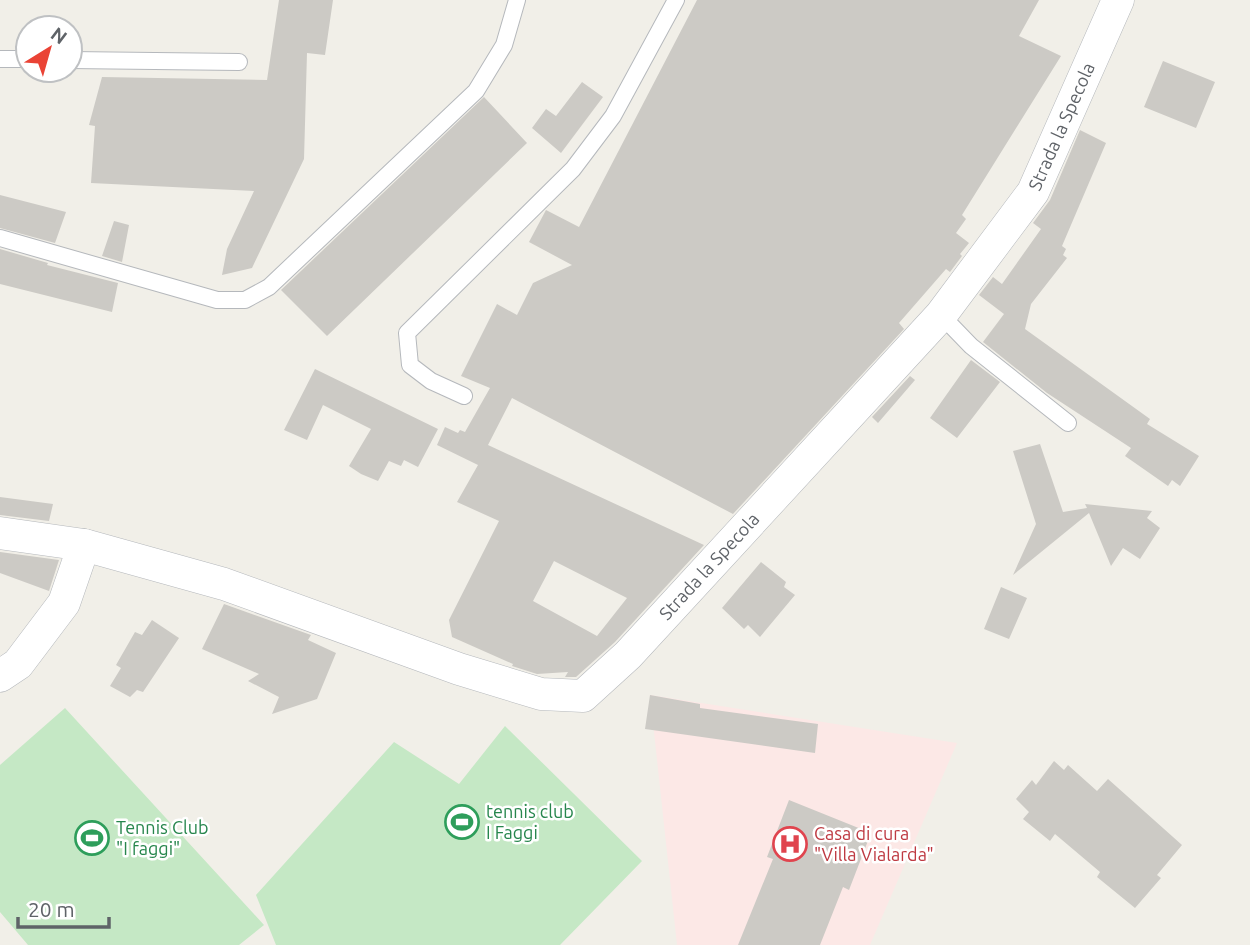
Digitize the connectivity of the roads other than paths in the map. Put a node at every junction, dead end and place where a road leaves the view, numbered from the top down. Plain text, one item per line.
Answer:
1 (517, 0) edge
2 (676, 0) edge
3 (1118, 0) edge
4 (84, 60) edge
5 (239, 62) dead end
6 (0, 239) edge
7 (942, 315) junction
8 (464, 396) dead end
9 (1068, 423) dead end
10 (0, 533) edge
11 (84, 545) junction
12 (0, 676) edge

1 - 6 lane
2 - 8 lane
3 - 7 street, Strada la Specola
4 - 5 lane
7 - 9 lane
7 - 11 street, Strada la Specola
10 - 11 street, Strada la Specola
11 - 12 street

